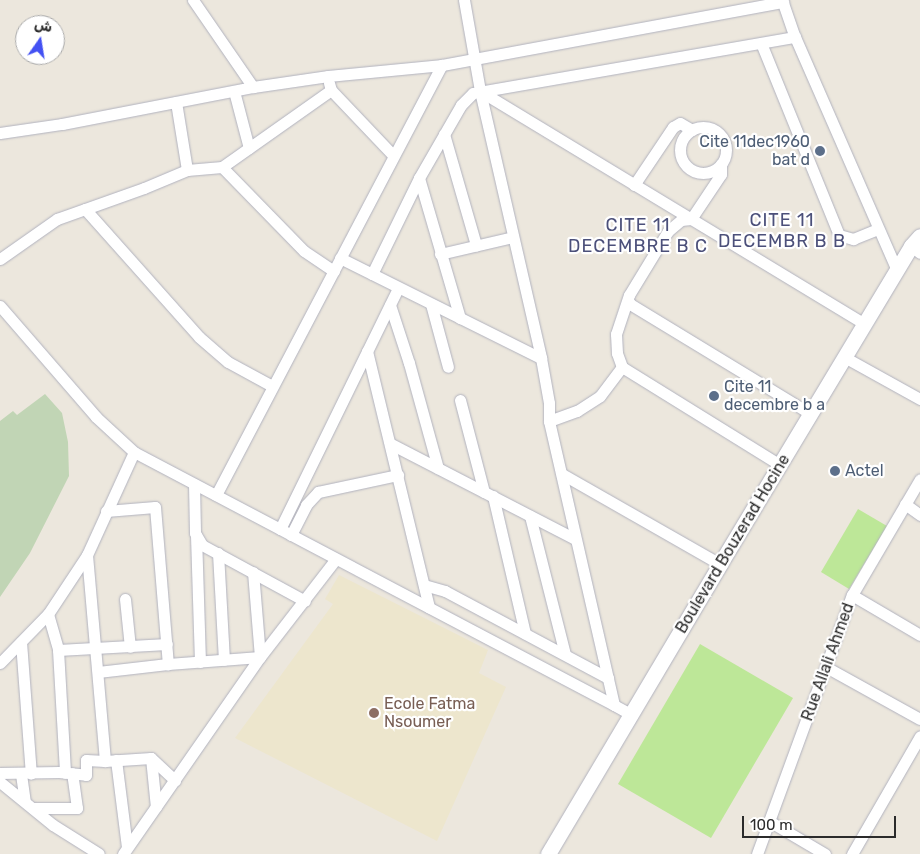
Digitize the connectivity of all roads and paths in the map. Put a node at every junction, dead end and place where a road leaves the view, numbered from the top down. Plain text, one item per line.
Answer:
1 (193, 0) edge
2 (464, 0) edge
3 (782, 1) edge
4 (795, 37) junction
5 (761, 43) junction
6 (474, 59) junction
7 (442, 65) junction
8 (328, 76) junction
9 (253, 87) junction
10 (331, 90) junction
11 (234, 91) junction
12 (480, 91) junction
13 (176, 102) junction
14 (692, 130) junction
15 (0, 133) edge
16 (444, 134) junction
17 (249, 148) junction
18 (393, 156) junction
19 (721, 164) junction
20 (222, 167) junction
21 (187, 170) junction
22 (419, 178) junction
23 (634, 184) junction
24 (85, 209) junction
25 (691, 219) junction
26 (878, 229) junction
27 (513, 237) junction
28 (476, 245) junction
29 (917, 245) edge
30 (440, 254) junction
31 (340, 258) junction
32 (0, 259) edge
33 (334, 271) junction
34 (897, 271) junction
35 (372, 274) junction
36 (398, 288) junction
37 (628, 300) junction
38 (431, 304) junction
39 (390, 305) junction
40 (0, 306) edge
41 (460, 318) junction
42 (865, 324) junction
43 (367, 351) junction
44 (540, 358) junction
45 (846, 358) junction
46 (448, 367) dead end
47 (622, 367) junction
48 (272, 386) junction
49 (920, 399) edge
50 (460, 400) dead end
51 (811, 414) junction
52 (549, 421) junction
53 (391, 444) junction
54 (134, 452) junction
55 (780, 465) junction
56 (438, 468) junction
57 (562, 474) junction
58 (398, 475) junction
59 (920, 480) edge
60 (194, 484) junction
61 (488, 494) junction
62 (216, 495) junction
63 (905, 504) junction
64 (106, 511) junction
65 (920, 515) edge
66 (530, 516) junction
67 (280, 529) junction
68 (196, 534) junction
69 (292, 535) junction
70 (575, 539) junction
71 (218, 553) junction
72 (87, 555) junction
73 (335, 560) junction
74 (720, 564) junction
75 (253, 572) junction
76 (424, 585) junction
77 (852, 595) junction
78 (125, 599) dead end
79 (305, 601) junction
80 (429, 608) junction
81 (48, 614) junction
82 (524, 633) junction
83 (920, 635) edge
84 (21, 642) junction
85 (167, 644) junction
86 (130, 647) junction
87 (96, 648) junction
88 (58, 650) junction
89 (565, 654) junction
90 (260, 657) junction
91 (224, 660) junction
92 (200, 662) junction
93 (0, 663) edge
94 (168, 664) junction
95 (826, 667) junction
96 (98, 672) junction
97 (608, 678) junction
98 (614, 705) junction
99 (632, 716) junction
100 (920, 719) edge
101 (920, 736) edge
102 (151, 758) junction
103 (111, 761) junction
104 (0, 773) edge
105 (69, 773) junction
106 (26, 774) junction
107 (175, 780) junction
108 (0, 782) edge
109 (29, 805) junction
110 (156, 807) junction
111 (769, 821) junction
112 (125, 851) edge
113 (99, 854) edge
114 (548, 854) edge
115 (757, 854) edge
116 (825, 854) edge
117 (852, 854) edge

1 - 9 street
2 - 6 street
3 - 4 street
3 - 6 street
4 - 5 street
4 - 26 street
5 - 12 street
5 - 26 street
6 - 7 street
6 - 12 street
7 - 8 street
7 - 18 street
8 - 9 street
8 - 10 street
9 - 11 street
10 - 17 street
10 - 18 street
11 - 13 street
11 - 17 street
12 - 16 street
12 - 23 street
12 - 27 street
13 - 15 street
13 - 21 street
14 - 19 street
14 - 19 street
14 - 23 street
16 - 22 street
16 - 28 street
17 - 20 street
18 - 31 street
19 - 25 street
20 - 21 street
20 - 33 street
21 - 24 street
22 - 30 street
22 - 35 street
23 - 25 street
24 - 32 street
24 - 48 street
25 - 37 street
25 - 42 street
26 - 34 street
27 - 28 street
27 - 44 street
28 - 30 street
29 - 34 street, Boulevard Bouzerad Hocine
30 - 41 street
31 - 33 street
31 - 35 street
33 - 48 street
34 - 42 street, Boulevard Bouzerad Hocine
35 - 36 street
36 - 38 street
36 - 39 street
37 - 47 street
37 - 51 street
38 - 41 street
38 - 46 street
39 - 43 street
39 - 56 street
40 - 54 street
41 - 44 street
42 - 45 street, Boulevard Bouzerad Hocine
43 - 53 street
43 - 67 street
44 - 52 street
45 - 49 street
45 - 51 street, Boulevard Bouzerad Hocine
47 - 52 street
47 - 55 street
48 - 62 street
50 - 61 street
51 - 55 street, Boulevard Bouzerad Hocine
52 - 57 street
53 - 56 street
53 - 58 street
54 - 60 street
54 - 64 street
55 - 74 street, Boulevard Bouzerad Hocine
56 - 61 street
57 - 70 street
57 - 74 street
58 - 69 street
58 - 76 street
59 - 63 street, Rue Allali Ahmed
60 - 62 street
60 - 68 street
61 - 66 street
61 - 82 street
62 - 67 street
63 - 65 street
63 - 77 street, Rue Allali Ahmed
64 - 72 street
64 - 85 street
66 - 70 street
66 - 89 street
67 - 69 street
68 - 71 street
68 - 92 street
69 - 73 street
70 - 97 street
71 - 75 street
71 - 91 street
72 - 81 street
72 - 87 street
73 - 79 street
73 - 80 street
74 - 99 street, Boulevard Bouzerad Hocine
75 - 79 street
75 - 90 street
76 - 80 street
76 - 82 street
77 - 83 street
77 - 95 street, Rue Allali Ahmed
78 - 86 street
79 - 90 street
80 - 98 street
81 - 84 street
81 - 88 street
82 - 89 street
84 - 93 street
84 - 106 street
85 - 86 street
85 - 94 street
86 - 87 street
87 - 88 street
87 - 96 street
88 - 105 street
89 - 97 street
90 - 91 street
90 - 107 street
91 - 92 street
92 - 94 street
94 - 96 street
95 - 100 street
95 - 111 street, Rue Allali Ahmed
96 - 103 street
97 - 98 street
98 - 99 street
99 - 114 street, Boulevard Bouzerad Hocine
101 - 117 street
102 - 103 street
102 - 107 street
102 - 110 street
103 - 105 street
103 - 112 street
104 - 106 street
105 - 106 street
105 - 109 street
106 - 109 street
107 - 110 street
108 - 109 street
109 - 113 street
110 - 112 street
111 - 115 street, Rue Allali Ahmed
111 - 116 street

